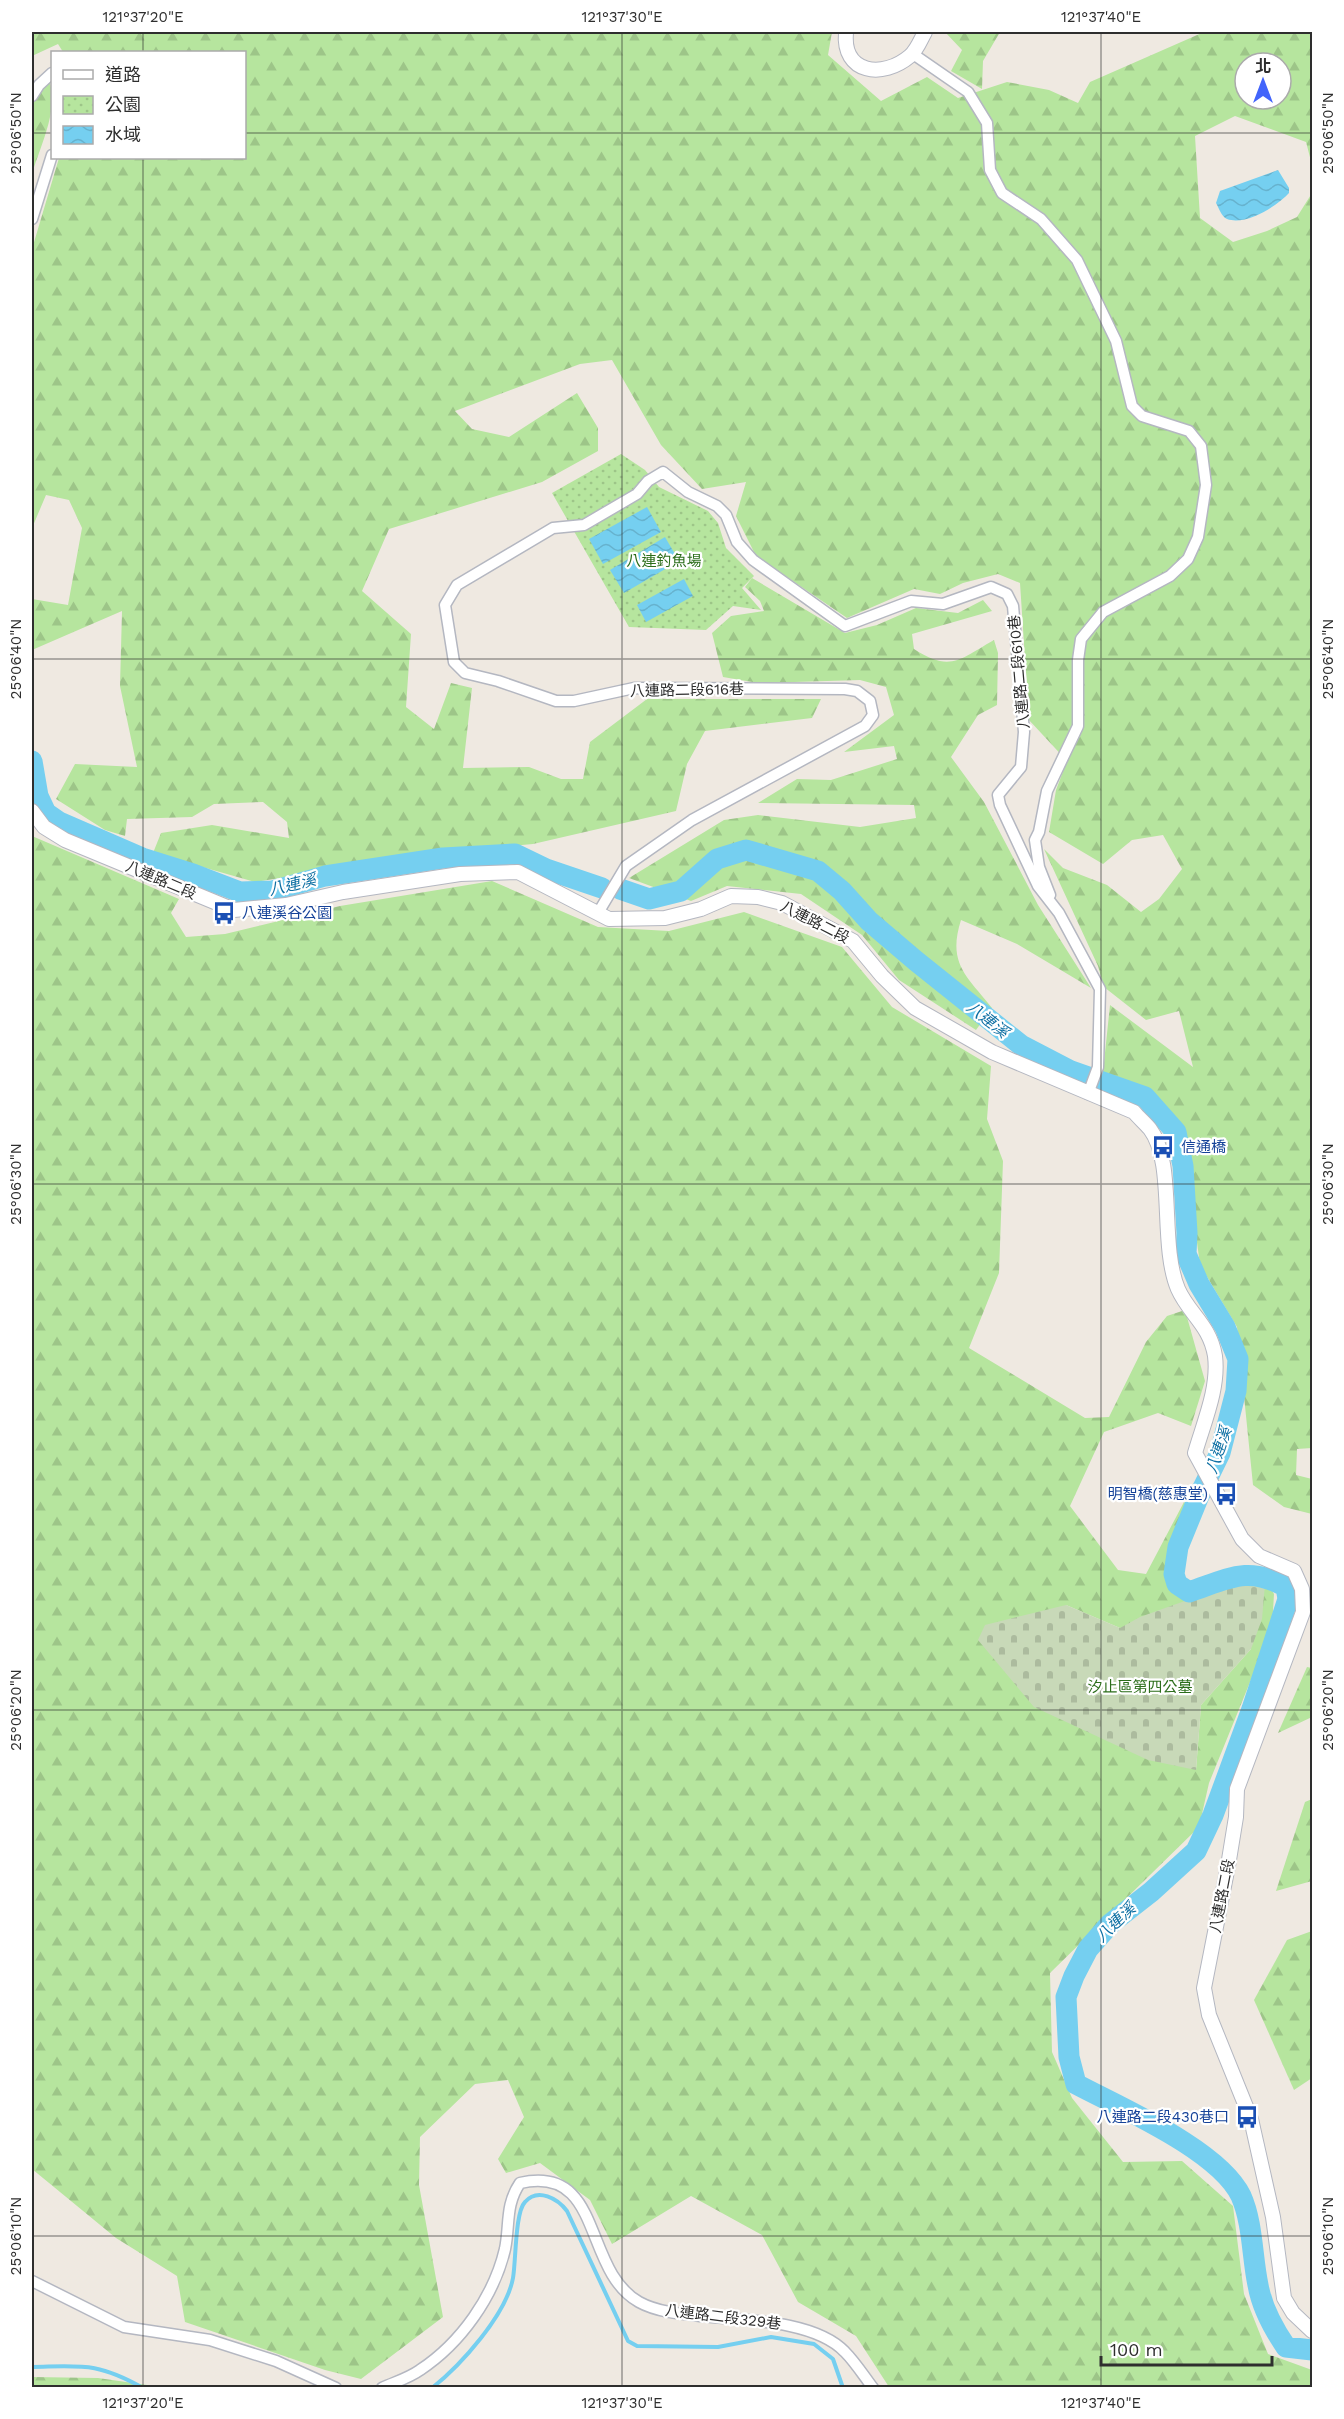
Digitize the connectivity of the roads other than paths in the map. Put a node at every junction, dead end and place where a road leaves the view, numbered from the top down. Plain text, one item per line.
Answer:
1 (846, 32) edge
2 (925, 32) edge
3 (913, 54) junction
4 (51, 74) edge
5 (32, 96) edge
6 (51, 158) edge
7 (32, 219) edge
8 (648, 481) joint
9 (32, 811) edge
10 (1056, 909) junction
11 (598, 913) junction
12 (1090, 1091) junction
13 (32, 2281) edge
14 (1312, 2331) edge
15 (336, 2388) edge
16 (382, 2388) edge
17 (873, 2388) edge

1 - 3 street
2 - 3 street
3 - 10 street, 八連路二段610巷
4 - 5 street
6 - 7 street
8 - 10 street, 八連路二段610巷
8 - 11 street, 八連路二段616巷
9 - 11 street, 八連路二段
10 - 12 street, 八連路二段610巷
11 - 12 street, 八連路二段
12 - 14 street, 八連路二段
13 - 15 street
16 - 17 street, 八連路二段329巷

